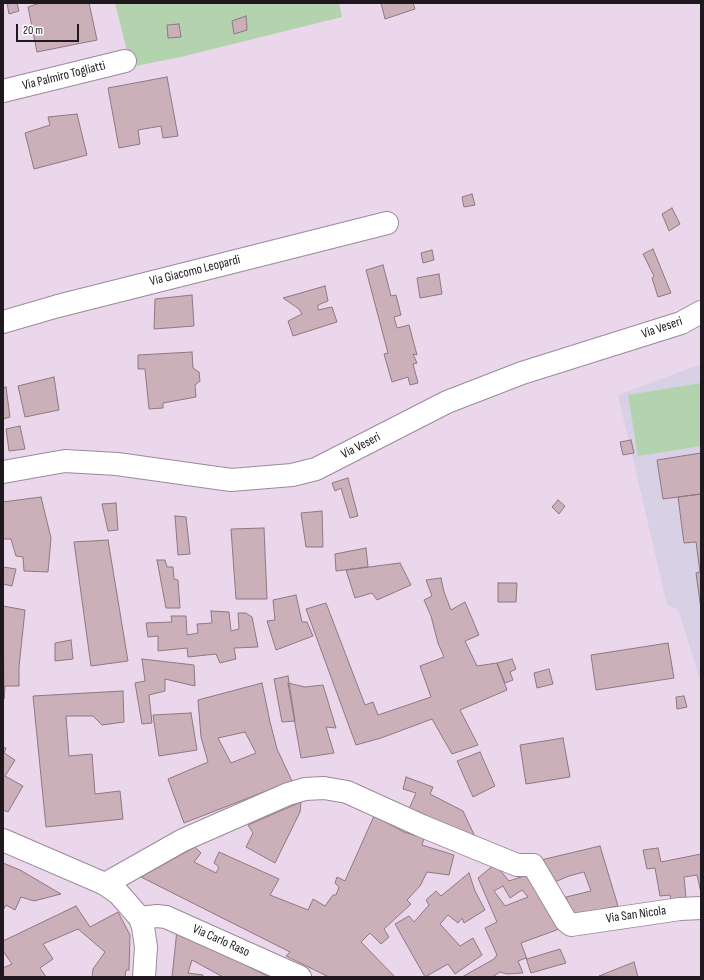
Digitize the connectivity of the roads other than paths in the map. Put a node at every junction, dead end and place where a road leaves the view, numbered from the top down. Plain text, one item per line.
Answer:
1 (125, 61) dead end
2 (3, 91) edge
3 (387, 223) dead end
4 (701, 312) edge
5 (3, 322) edge
6 (3, 472) edge
7 (3, 840) edge
8 (105, 884) junction
9 (701, 908) edge
10 (140, 918) junction
11 (144, 977) edge
12 (300, 977) edge

1 - 2 street, Via Palmiro Togliatti
3 - 5 street, Via Giacomo Leopardi
4 - 6 street, Via Veseri
7 - 8 street
8 - 9 street, Via San Nicola
8 - 10 street
10 - 11 street
10 - 12 street, Via Carlo Raso

